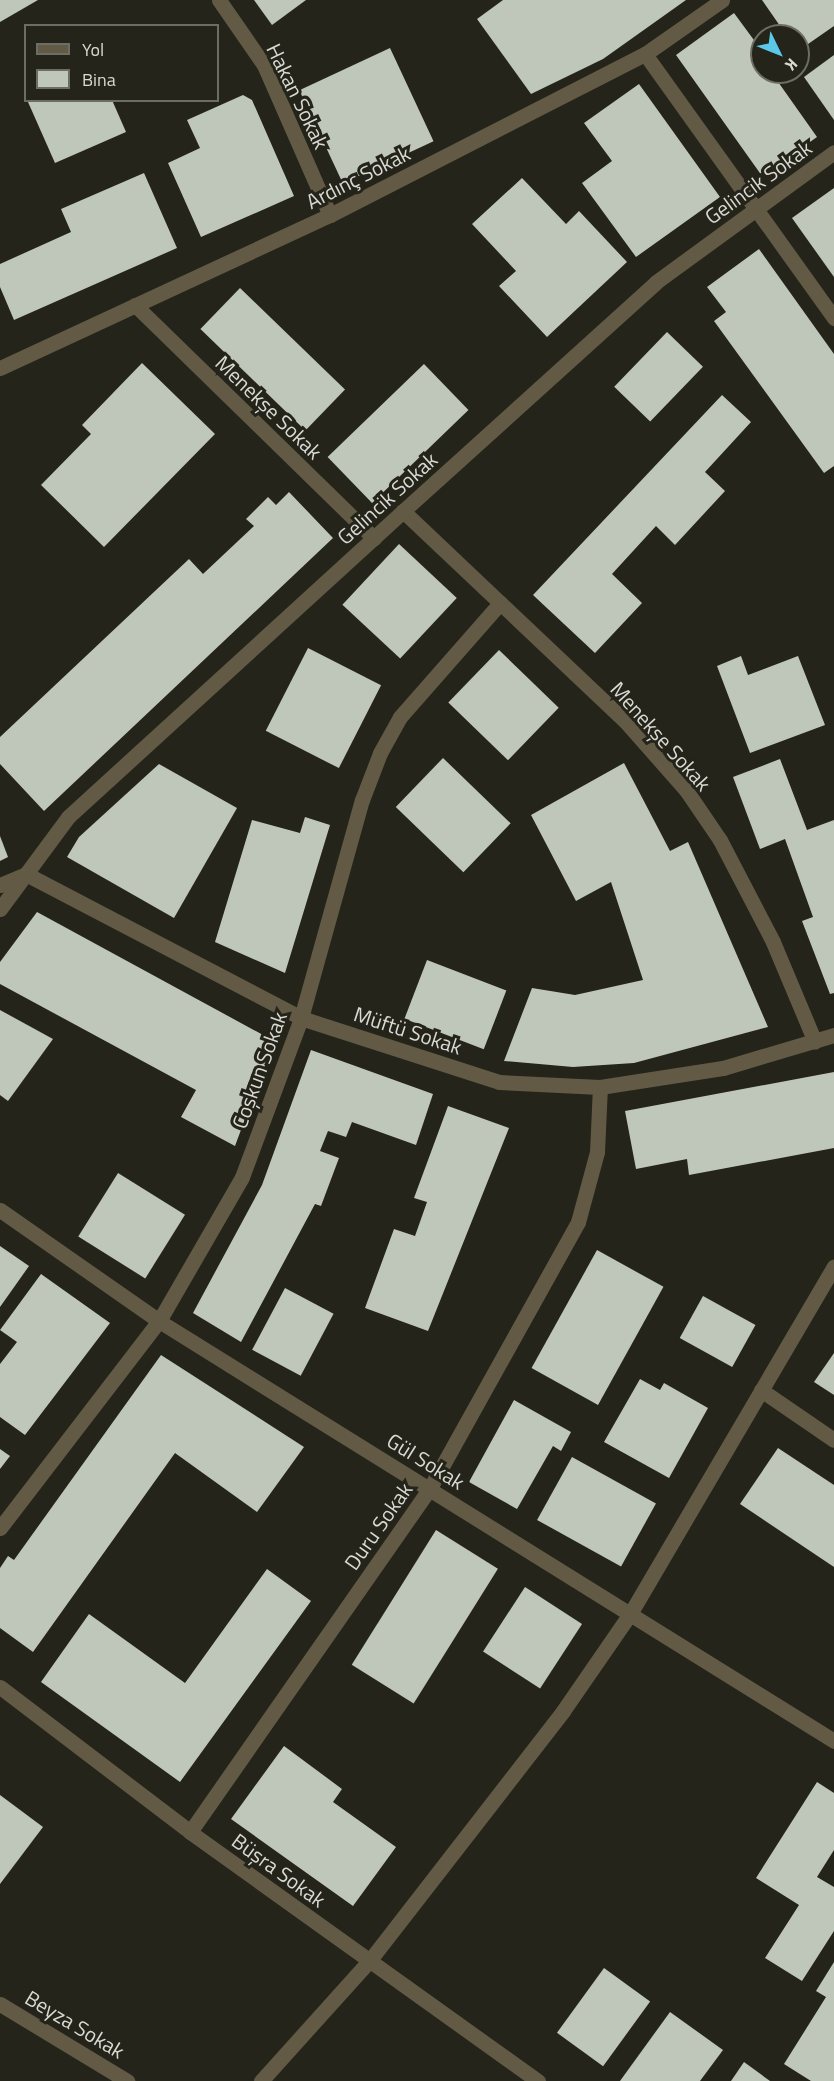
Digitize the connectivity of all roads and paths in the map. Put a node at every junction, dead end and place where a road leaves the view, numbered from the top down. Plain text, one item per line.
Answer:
1 (219, 0) edge
2 (722, 0) edge
3 (645, 54) junction
4 (834, 153) edge
5 (757, 210) junction
6 (330, 215) junction
7 (135, 306) junction
8 (834, 318) edge
9 (0, 368) edge
10 (403, 511) junction
11 (374, 538) junction
12 (500, 603) junction
13 (26, 874) junction
14 (0, 885) edge
15 (0, 909) edge
16 (301, 1018) junction
17 (834, 1035) edge
18 (815, 1042) junction
19 (600, 1088) junction
20 (0, 1210) edge
21 (834, 1266) edge
22 (159, 1321) junction
23 (760, 1390) junction
24 (834, 1440) edge
25 (430, 1488) junction
26 (0, 1528) edge
27 (630, 1614) junction
28 (0, 1687) edge
29 (834, 1741) edge
30 (190, 1832) junction
31 (370, 1960) junction
32 (0, 2004) edge
33 (127, 2081) edge
34 (261, 2081) edge
35 (538, 2081) edge

1 - 6 street, Hakan Sokak
2 - 3 street, Ardınç Sokak
3 - 5 street
3 - 6 street, Ardınç Sokak
4 - 5 street, Gelincik Sokak
5 - 8 street
5 - 10 street, Gelincik Sokak
6 - 7 street, Ardınç Sokak
7 - 9 street, Ardınç Sokak
7 - 11 street, Menekşe Sokak
10 - 11 street, Gelincik Sokak
10 - 12 street, Menekşe Sokak
11 - 13 street, Gelincik Sokak
12 - 16 street, Coşkun Sokak
12 - 18 street, Menekşe Sokak
13 - 14 street
13 - 15 street, Gelincik Sokak
13 - 16 street, Müftü Sokak
16 - 19 street, Müftü Sokak
16 - 22 street, Coşkun Sokak
17 - 18 street, Müftü Sokak
18 - 19 street, Müftü Sokak
19 - 25 street, Duru Sokak
20 - 22 street, Gül Sokak
21 - 23 street
22 - 25 street, Gül Sokak
22 - 26 street, Coşkun Sokak
23 - 24 street
23 - 27 street
25 - 27 street, Gül Sokak
25 - 30 street, Duru Sokak
27 - 29 street, Gül Sokak
27 - 31 street
28 - 30 street, Büşra Sokak
30 - 31 street, Büşra Sokak
31 - 34 street
31 - 35 street, Büşra Sokak
32 - 33 street, Beyza Sokak

